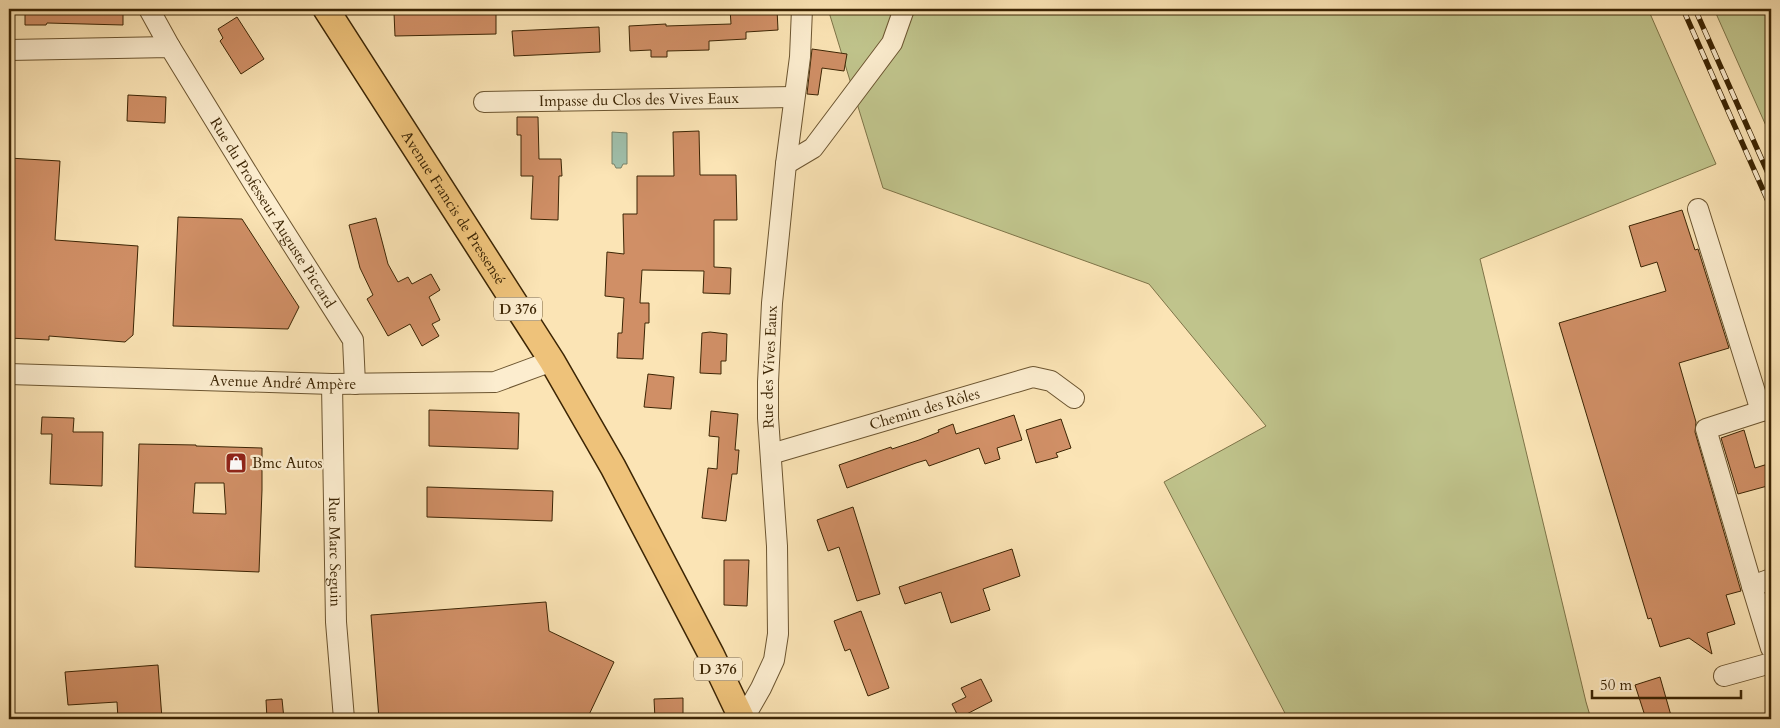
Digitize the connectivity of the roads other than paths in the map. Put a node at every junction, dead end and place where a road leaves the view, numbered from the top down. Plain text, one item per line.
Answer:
1 (149, 9) edge
2 (326, 9) edge
3 (802, 9) edge
4 (904, 9) edge
5 (170, 47) junction
6 (9, 50) edge
7 (794, 97) junction
8 (484, 102) dead end
9 (786, 164) junction
10 (1698, 210) dead end
11 (552, 362) junction
12 (9, 374) edge
13 (332, 384) junction
14 (355, 384) junction
15 (1074, 398) dead end
16 (1766, 409) edge
17 (771, 454) junction
18 (1771, 579) edge
19 (1752, 586) junction
20 (1771, 648) edge
21 (1771, 664) edge
22 (1724, 676) dead end
23 (741, 717) edge
24 (344, 719) edge

1 - 5 street, Rue du Professeur Auguste Piccard
2 - 11 main road, Avenue Francis de Pressensé / D 376
3 - 7 street, Rue des Vives Eaux
4 - 9 street
5 - 6 street
5 - 14 street, Rue du Professeur Auguste Piccard
7 - 8 street, Impasse du Clos des Vives Eaux
7 - 9 street, Rue des Vives Eaux
9 - 17 street, Rue des Vives Eaux
10 - 16 street
11 - 14 street, Avenue André Ampère
11 - 23 main road, Avenue Francis de Pressensé / D 376
12 - 13 street, Avenue André Ampère
13 - 14 street, Avenue André Ampère
13 - 24 street, Rue Marc Seguin
15 - 17 street, Chemin des Rôles
16 - 19 street
17 - 23 street, Rue des Vives Eaux
18 - 19 street
19 - 20 street
21 - 22 street

